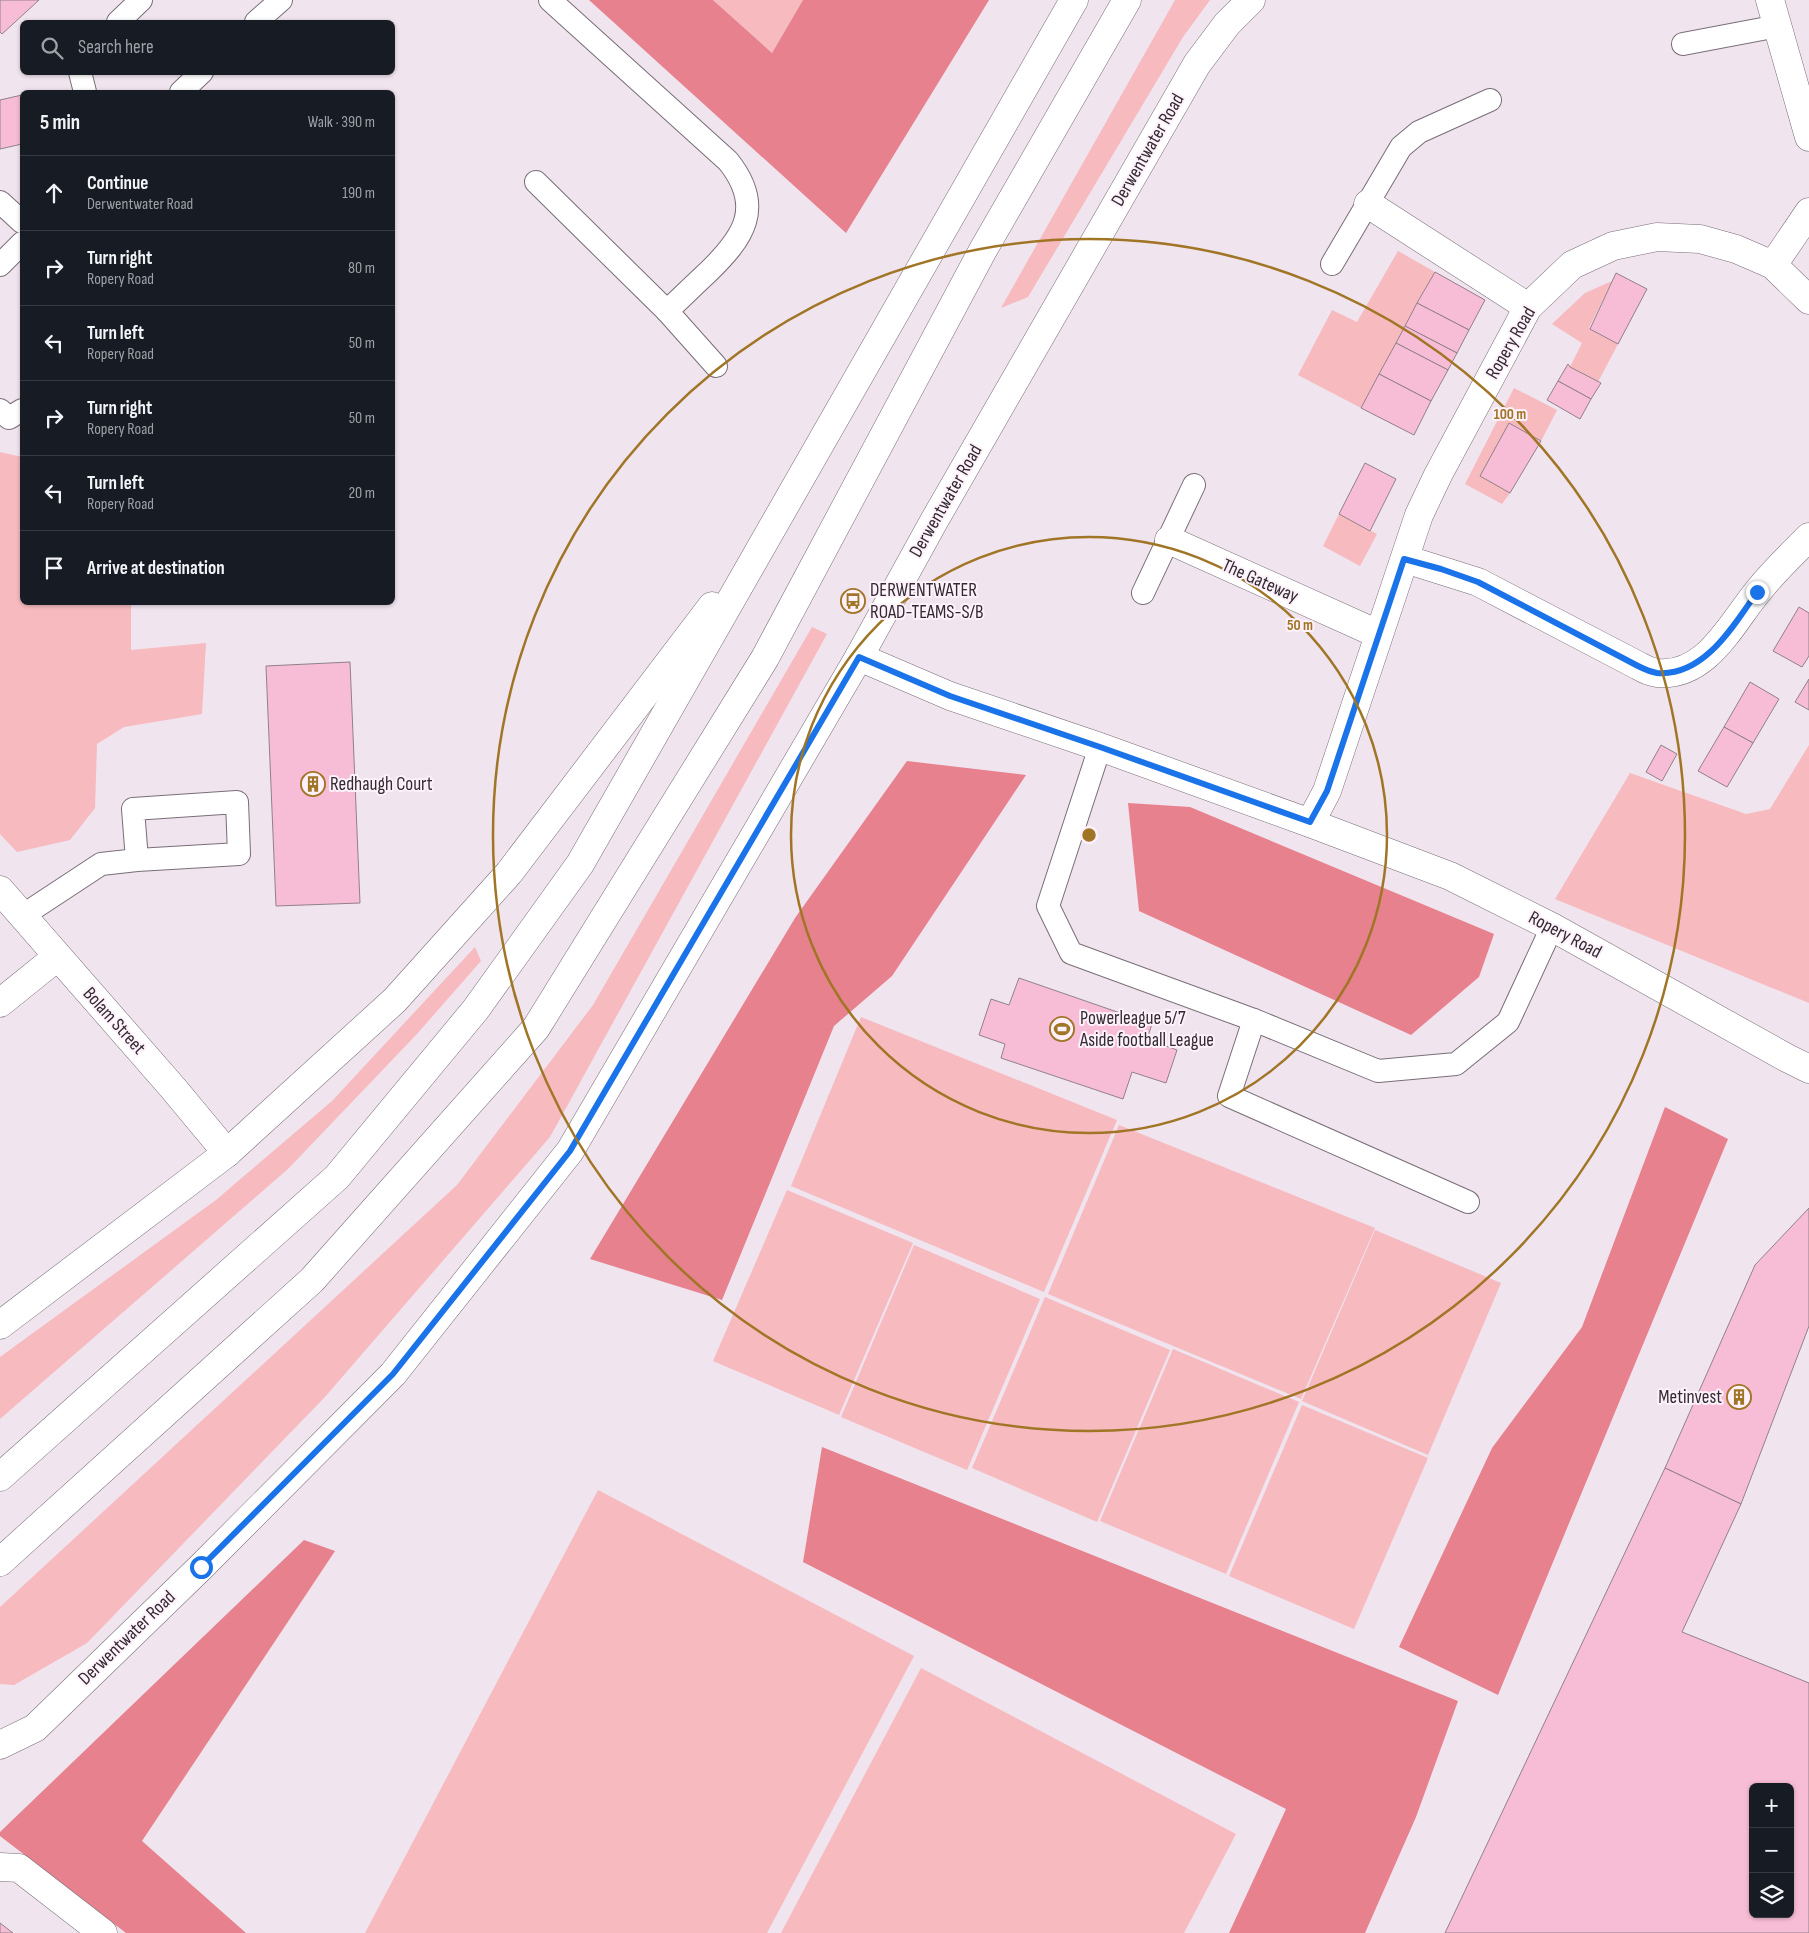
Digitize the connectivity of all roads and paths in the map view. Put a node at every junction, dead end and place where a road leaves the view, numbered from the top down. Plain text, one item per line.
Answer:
1 (141, 0) edge
2 (281, 0) edge
3 (550, 0) edge
4 (1074, 0) edge
5 (1127, 0) edge
6 (1251, 0) edge
7 (1770, 0) edge
8 (120, 20) edge
9 (258, 20) edge
10 (1778, 26) junction
11 (1683, 44) dead end
12 (81, 75) edge
13 (199, 75) edge
14 (84, 90) edge
15 (183, 90) edge
16 (1490, 100) dead end
17 (1809, 137) edge
18 (536, 182) dead end
19 (0, 202) edge
20 (1368, 204) junction
21 (1809, 212) edge
22 (20, 220) edge
23 (20, 245) edge
24 (1332, 264) dead end
25 (0, 265) edge
26 (1773, 265) junction
27 (1809, 300) edge
28 (1528, 307) junction
29 (667, 312) junction
30 (716, 366) dead end
31 (0, 410) edge
32 (20, 411) edge
33 (1194, 485) dead end
34 (779, 517) junction
35 (1809, 537) edge
36 (1169, 540) junction
37 (1404, 559) junction
38 (1143, 593) dead end
39 (1378, 634) junction
40 (859, 657) junction
41 (1100, 747) junction
42 (1310, 822) junction
43 (137, 860) junction
44 (0, 890) edge
45 (22, 916) junction
46 (1552, 927) junction
47 (57, 957) junction
48 (0, 1003) edge
49 (1254, 1020) junction
50 (1809, 1069) edge
51 (227, 1153) junction
52 (1468, 1202) dead end
53 (0, 1325) edge
54 (0, 1477) edge
55 (0, 1562) edge
56 (0, 1745) edge
57 (0, 1866) edge
58 (102, 1933) edge

1 - 8 lane
2 - 9 lane
3 - 29 lane
4 - 34 main road
5 - 55 main road
6 - 40 main road, Derwentwater Road
7 - 10 main road
10 - 11 lane
10 - 17 main road
12 - 14 lane
13 - 15 lane
16 - 20 lane
18 - 29 lane
19 - 22 lane
20 - 24 lane
20 - 28 main road
21 - 26 main road
23 - 25 lane
26 - 27 main road, Ropery Road
26 - 28 main road, Ropery Road
28 - 37 main road, Ropery Road
29 - 30 lane
31 - 32 lane
33 - 36 lane
34 - 51 main road
34 - 54 main road
35 - 37 main road
36 - 38 lane
36 - 39 main road, The Gateway
37 - 39 main road, Ropery Road
39 - 42 main road, Ropery Road
40 - 41 main road, Ropery Road
40 - 56 main road, Derwentwater Road
41 - 42 main road, Ropery Road
41 - 49 lane
42 - 46 main road, Ropery Road
43 - 43 lane
43 - 45 lane
44 - 45 main road, Bolam Street
45 - 47 main road, Bolam Street
46 - 49 lane
46 - 50 main road, Ropery Road
47 - 48 main road
47 - 51 main road, Bolam Street
49 - 52 lane
51 - 53 main road
57 - 58 main road

